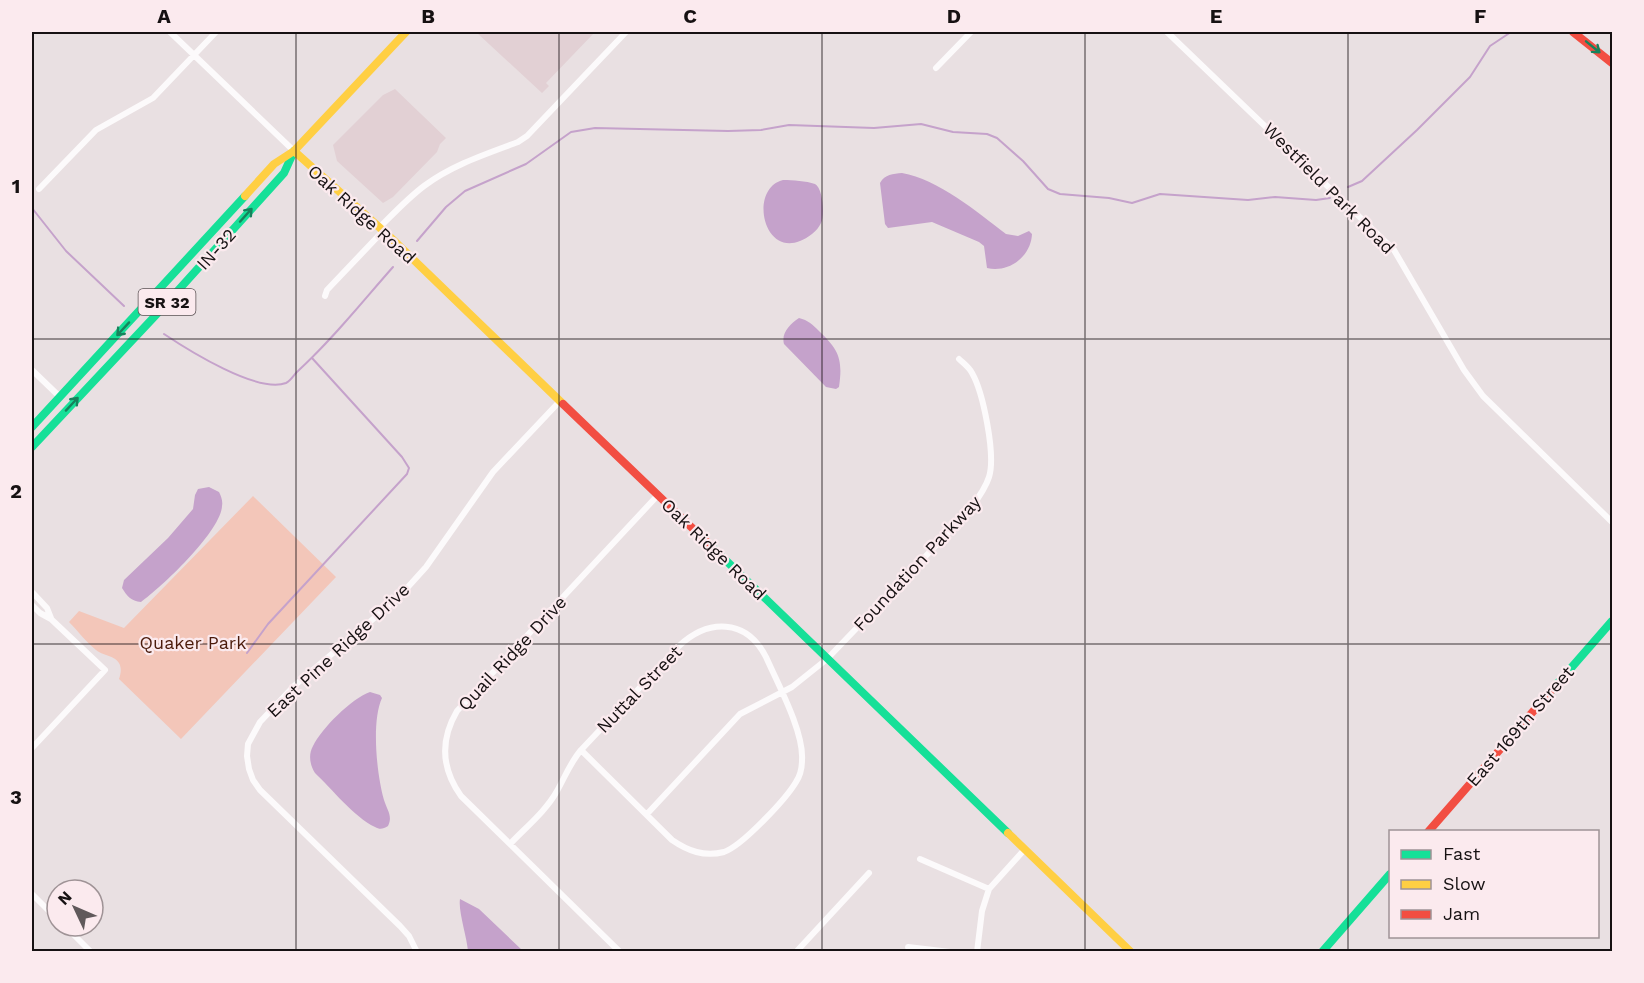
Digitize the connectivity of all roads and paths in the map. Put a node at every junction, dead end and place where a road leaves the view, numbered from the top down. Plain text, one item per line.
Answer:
1 (170, 32) edge
2 (216, 32) edge
3 (406, 32) edge
4 (626, 32) edge
5 (971, 32) edge
6 (1167, 32) edge
7 (1573, 32) edge
8 (194, 55) junction
9 (1612, 63) edge
10 (936, 68) dead end
11 (294, 151) junction
12 (39, 189) dead end
13 (381, 230) junction
14 (325, 296) dead end
15 (959, 359) dead end
16 (32, 370) edge
17 (60, 397) junction
18 (560, 400) junction
19 (32, 427) edge
20 (32, 447) edge
21 (658, 495) junction
22 (1612, 522) edge
23 (32, 592) edge
24 (32, 605) edge
25 (51, 619) junction
26 (1612, 621) edge
27 (827, 659) junction
28 (782, 693) junction
29 (32, 748) edge
30 (581, 750) junction
31 (647, 814) junction
32 (1429, 830) edge
33 (510, 844) junction
34 (1025, 849) junction
35 (920, 859) dead end
36 (869, 873) dead end
37 (1389, 875) edge
38 (989, 889) junction
39 (32, 894) edge
40 (45, 906) edge
41 (77, 938) edge
42 (908, 947) dead end
43 (91, 951) edge
44 (417, 951) edge
45 (620, 951) edge
46 (796, 951) edge
47 (950, 951) edge
48 (977, 951) edge
49 (1131, 951) edge
50 (1322, 951) edge

1 - 8 street
2 - 8 street
3 - 11 main road, IN-32 / SR 32
4 - 13 street
5 - 10 street
6 - 22 street, Westfield Park Road
7 -> 9 main road
8 - 11 street
8 - 12 street
11 - 13 main road, Oak Ridge Road
11 -> 17 main road, IN-32 / SR 32
20 -> 11 main road, IN-32 / SR 32
13 - 14 street
13 - 18 main road, Oak Ridge Road
15 - 27 street, Foundation Parkway
16 - 17 street
17 - 19 main road, IN-32 / SR 32
18 - 21 main road, Oak Ridge Road
18 - 44 street, East Pine Ridge Drive
21 - 27 main road, Oak Ridge Road
21 - 33 street, Quail Ridge Drive
23 - 25 street
24 - 25 street
25 - 29 street
26 - 32 main road, East 169th Street
27 - 28 street, Foundation Parkway
27 - 34 main road, Oak Ridge Road
28 - 30 street, Nuttal Street
28 - 31 street, Foundation Parkway
28 - 31 street, Nuttal Street
30 - 31 street, Nuttal Street
30 - 33 street, Nuttal Street
33 - 45 street, Quail Ridge Drive
34 - 38 street
34 - 49 main road, Oak Ridge Road
35 - 38 street
36 - 46 street
37 - 50 main road
38 - 48 street
39 - 40 street
41 - 43 street
42 - 47 street

